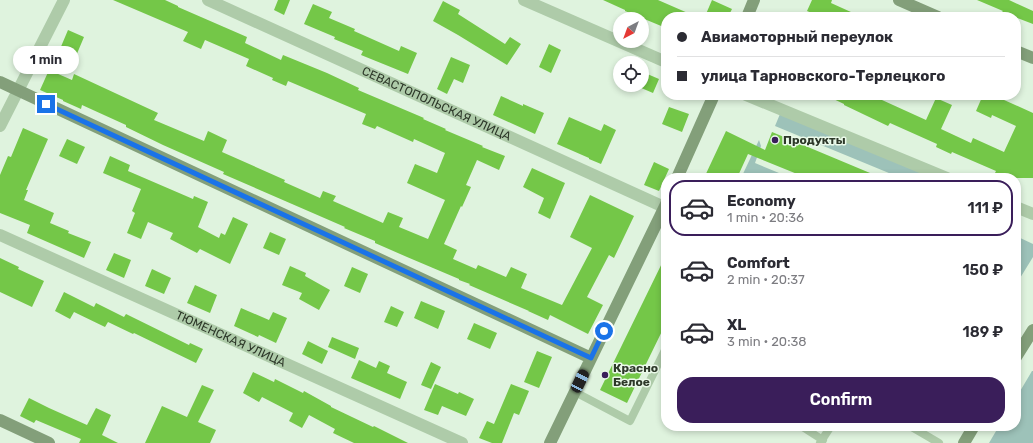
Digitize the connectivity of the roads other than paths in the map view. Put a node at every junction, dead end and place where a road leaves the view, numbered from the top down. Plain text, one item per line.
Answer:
1 (64, 0) edge
2 (208, 0) edge
3 (524, 0) edge
4 (754, 0) edge
5 (899, 0) edge
6 (749, 12) edge
7 (927, 12) edge
8 (1021, 52) edge
9 (1033, 58) edge
10 (661, 60) edge
11 (0, 82) edge
12 (18, 90) junction
13 (712, 100) edge
14 (759, 100) edge
15 (0, 126) edge
16 (679, 173) edge
17 (935, 173) edge
18 (661, 204) edge
19 (1021, 209) edge
20 (661, 214) edge
21 (1033, 214) edge
22 (0, 235) edge
23 (1032, 332) edge
24 (1021, 349) edge
25 (591, 358) junction
26 (661, 358) edge
27 (574, 392) junction
28 (0, 420) edge
29 (808, 431) edge
30 (828, 431) edge
31 (919, 431) edge
32 (971, 431) edge
33 (822, 441) edge
34 (49, 443) edge
35 (462, 443) edge
36 (550, 443) edge
37 (939, 443) edge
38 (964, 443) edge

1 - 12 street
2 - 18 street, СЕВАСТОПОЛЬСКАЯ УЛИЦА
3 - 10 street
4 - 6 street
5 - 7 street
8 - 9 street
11 - 12 street
12 - 15 street
12 - 25 street
13 - 16 street
14 - 17 street
19 - 21 street
20 - 25 street
22 - 35 street, ТЮМЕНСКАЯ УЛИЦА
23 - 24 street
25 - 27 street
26 - 27 lane
27 - 36 street
28 - 34 street
29 - 33 lane
30 - 33 lane
31 - 37 lane
32 - 38 street

